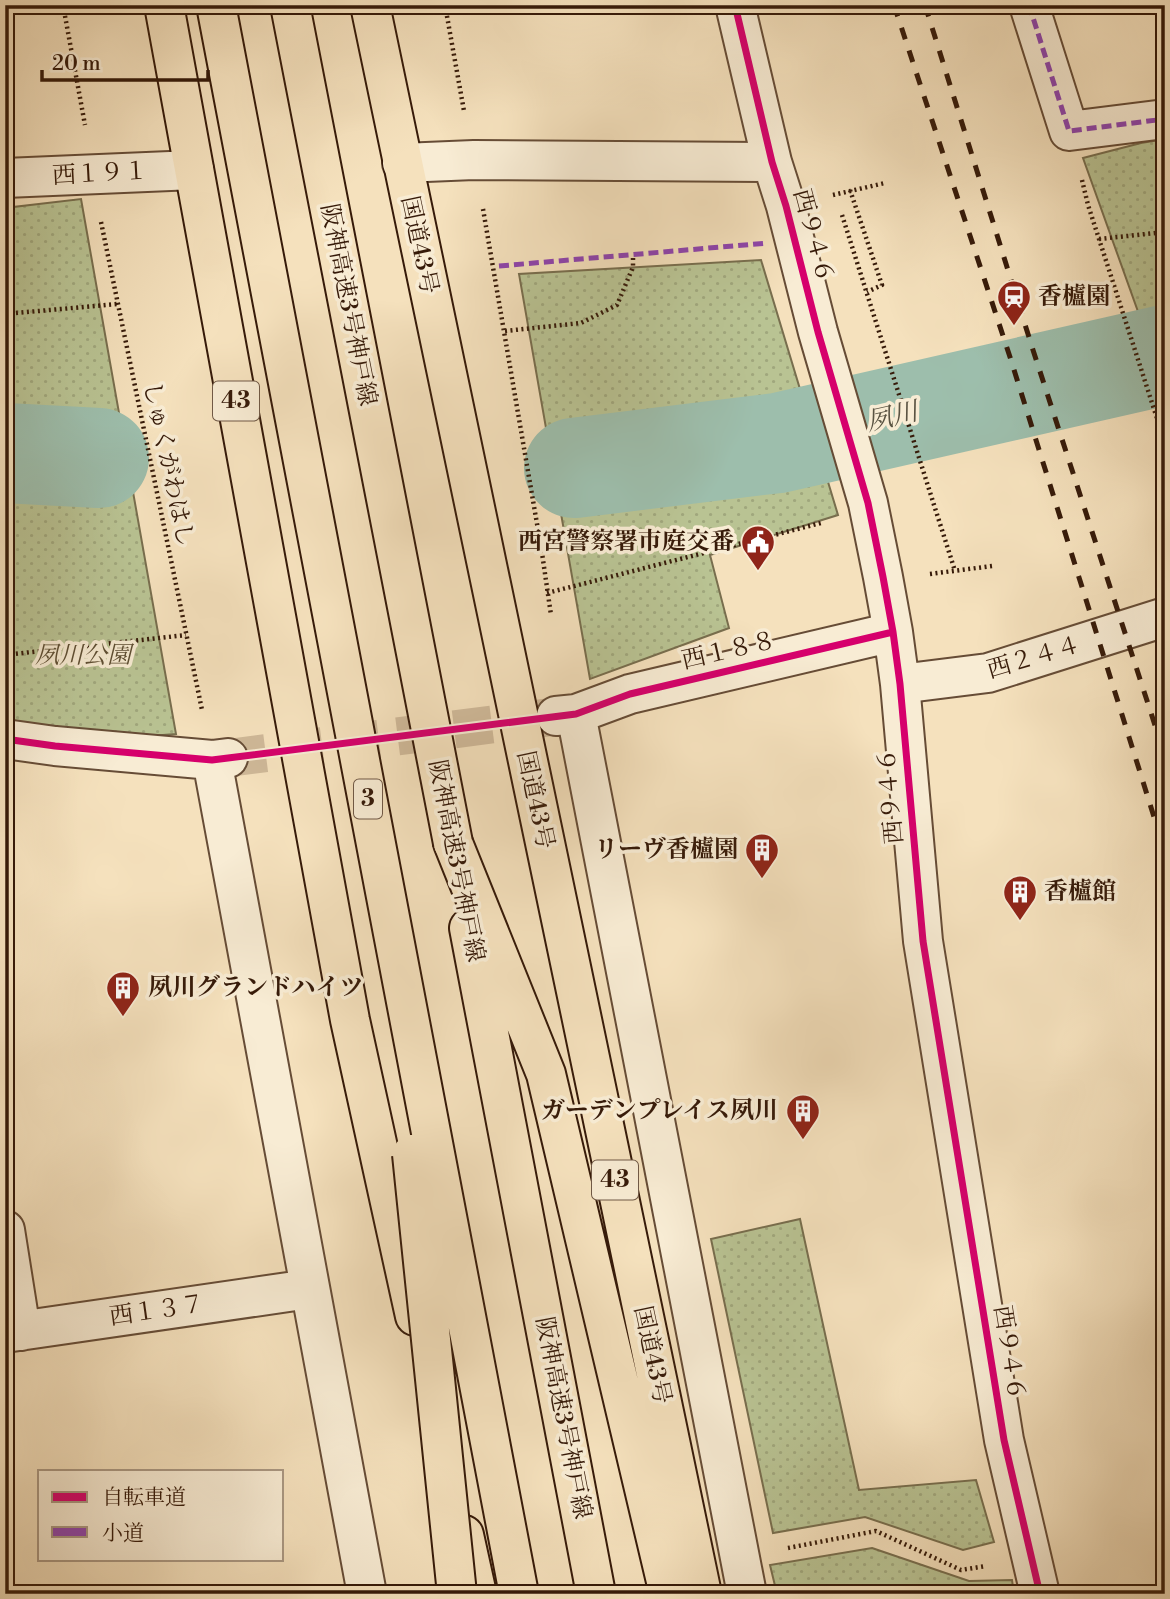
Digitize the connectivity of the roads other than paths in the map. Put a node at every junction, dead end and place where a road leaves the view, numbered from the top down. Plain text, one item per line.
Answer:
1 (164, 5) edge
2 (216, 5) edge
3 (290, 5) edge
4 (370, 5) edge
5 (736, 5) edge
6 (1029, 5) edge
7 (1165, 119) edge
8 (772, 162) junction
9 (402, 163) junction
10 (194, 170) junction
11 (5, 178) edge
12 (1165, 617) edge
13 (893, 632) junction
14 (900, 684) junction
15 (5, 738) edge
16 (453, 843) junction
17 (384, 887) junction
18 (5, 1230) edge
19 (309, 1289) junction
20 (13, 1332) edge
21 (1036, 1577) edge
22 (366, 1594) edge
23 (457, 1594) edge
24 (477, 1594) edge
25 (519, 1594) edge
26 (596, 1594) edge
27 (669, 1594) edge
28 (702, 1594) edge
29 (747, 1594) edge

1 - 10 highway, 43
2 - 17 highway, 3, bridge
3 - 16 highway, 阪神高速3号神戸線, bridge
4 - 9 highway, 国道43号 / 43
5 - 8 street, 西９４６
6 - 7 street
8 - 9 street
8 - 13 street, 西９４６
9 - 28 highway, 国道43号 / 43
10 - 11 street, 西１９１
10 - 24 highway, 43
12 - 14 street, 西２４４
13 - 14 street, 西９４６
13 - 29 street, 西１８８
14 - 21 street, 西９４６
15 - 19 street
16 - 26 highway, 阪神高速3号神戸線
16 - 27 highway
17 - 23 highway, bridge
17 - 25 highway, 3, bridge
18 - 20 street
19 - 20 street, 西１３７
19 - 22 street

